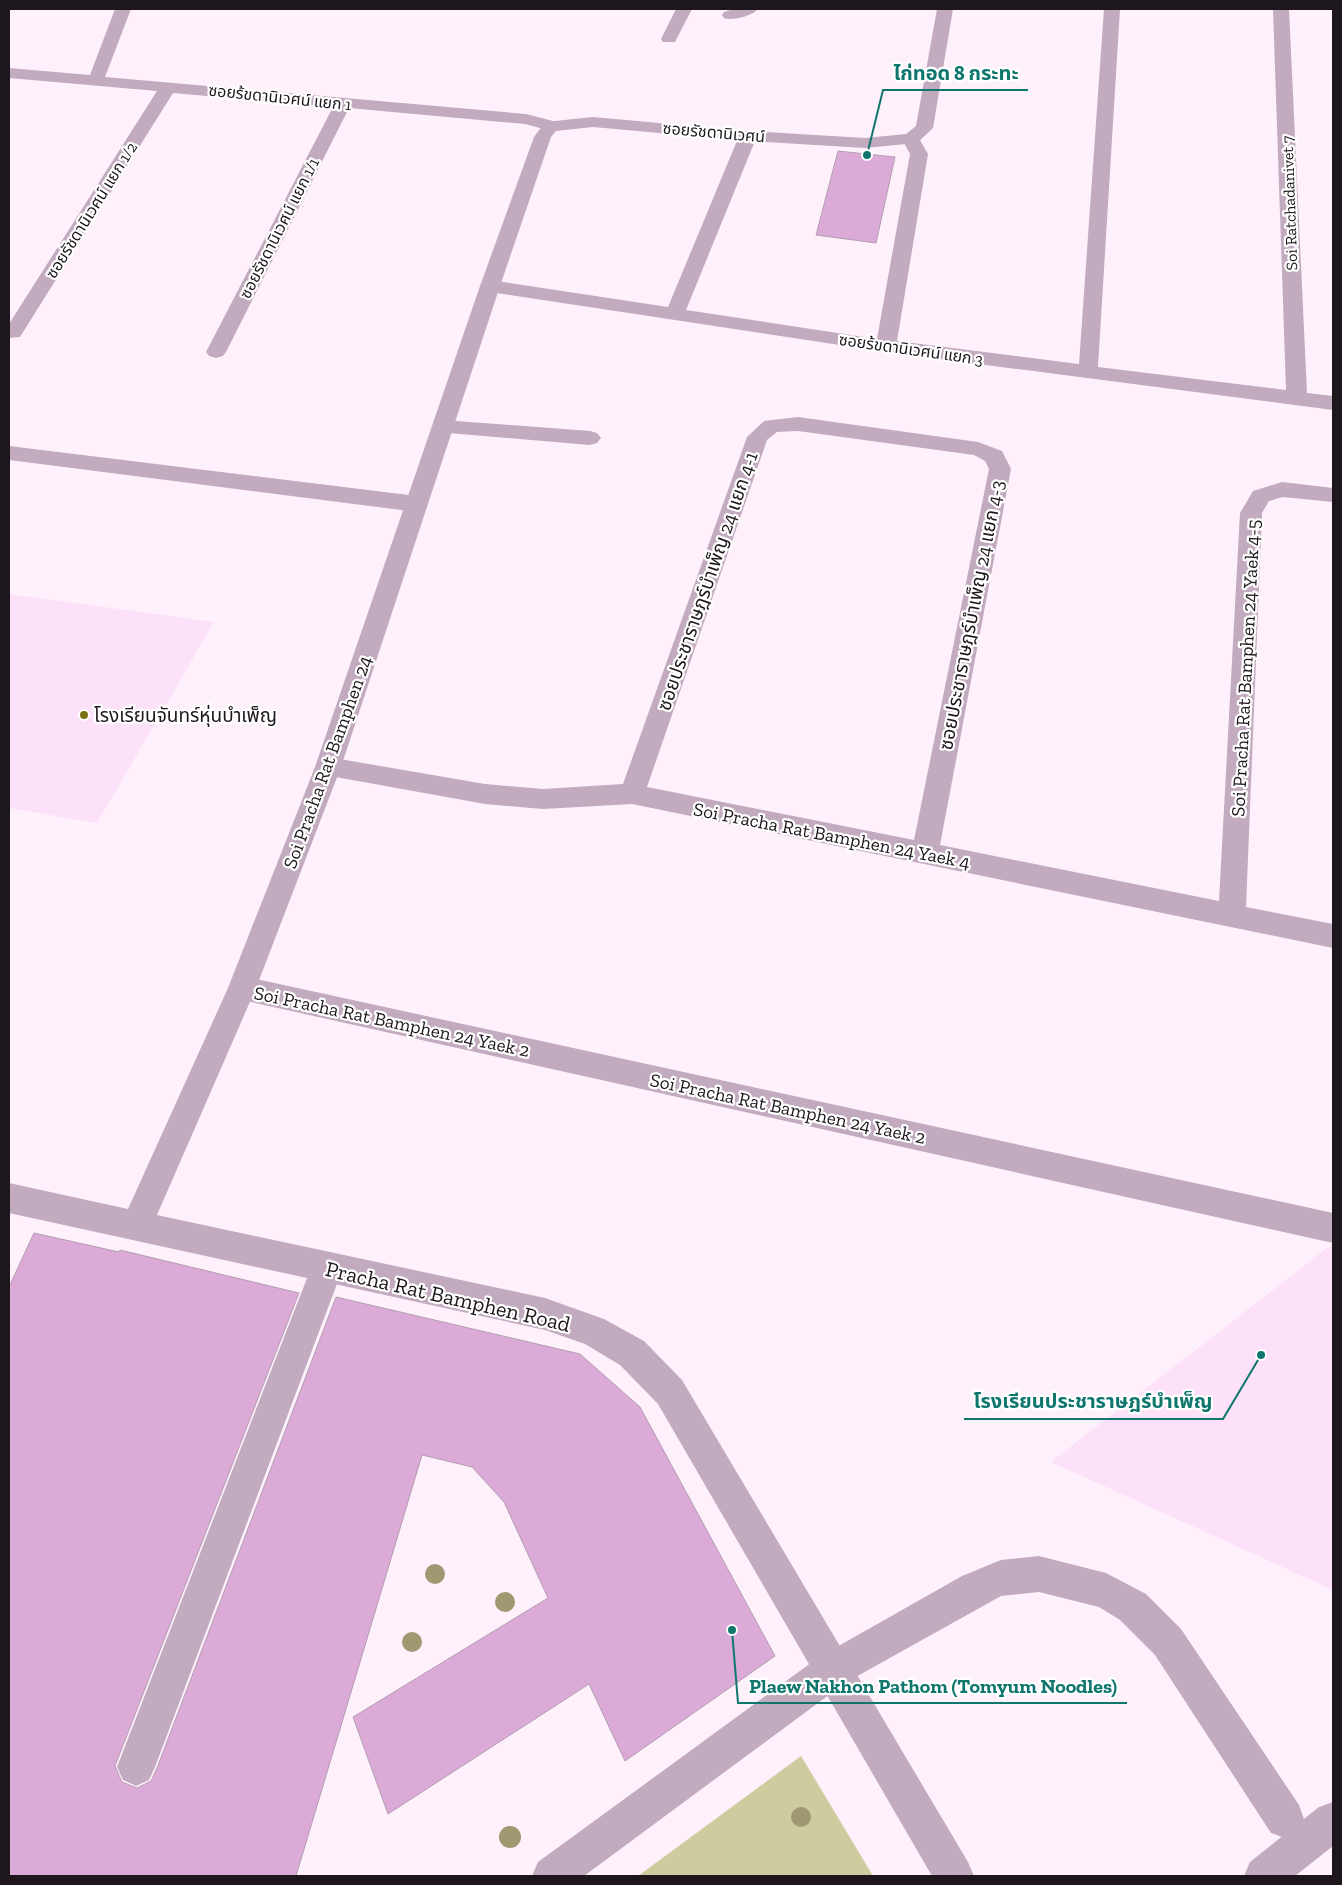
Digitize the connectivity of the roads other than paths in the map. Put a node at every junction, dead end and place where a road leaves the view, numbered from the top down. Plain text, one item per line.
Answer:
1 (123, 9) edge
2 (750, 9) edge
3 (944, 9) edge
4 (1112, 9) edge
5 (1281, 9) edge
6 (689, 11) edge
7 (730, 15) dead end
8 (669, 39) dead end
9 (9, 73) edge
10 (96, 80) junction
11 (169, 86) junction
12 (342, 104) junction
13 (551, 126) junction
14 (748, 136) junction
15 (911, 140) junction
16 (490, 286) junction
17 (674, 316) junction
18 (13, 333) dead end
19 (886, 346) junction
20 (216, 352) dead end
21 (1088, 373) junction
22 (1297, 398) junction
23 (1333, 403) edge
24 (443, 427) junction
25 (887, 436) joint
26 (590, 438) dead end
27 (9, 452) edge
28 (1333, 495) edge
29 (417, 504) junction
30 (328, 767) junction
31 (632, 794) junction
32 (924, 853) junction
33 (1232, 915) junction
34 (1333, 936) edge
35 (242, 988) junction
36 (9, 1198) edge
37 (136, 1227) junction
38 (1333, 1228) edge
39 (327, 1268) junction
40 (832, 1670) junction
41 (136, 1767) dead end
42 (1285, 1819) dead end
43 (1333, 1821) edge
44 (552, 1876) edge
45 (954, 1876) edge
46 (1264, 1876) edge

1 - 10 street
2 - 7 street
3 - 15 street
4 - 21 street
5 - 22 street, Soi Ratchadanivet 7
6 - 8 street
9 - 10 street, ซอยร้ขดานิเวศน์ แยก 1
10 - 11 street, ซอยร้ขดานิเวศน์ แยก 1
11 - 12 street, ซอยร้ขดานิเวศน์ แยก 1
11 - 18 street, ซอยรัชดานิเวศน์ แยก 1/2
12 - 13 street, ซอยร้ขดานิเวศน์ แยก 1
12 - 20 street, ซอยรัชดานิเวศน์ แยก 1/1
13 - 14 street, ซอยรัชดานิเวศน์
13 - 16 street
14 - 15 street, ซอยรัชดานิเวศน์
14 - 17 street
15 - 19 street
16 - 17 street, ซอยร้ขดานิเวศน์ แยก 3
16 - 24 street, Soi Pracha Rat Bamphen 24
17 - 19 street, ซอยร้ขดานิเวศน์ แยก 3
19 - 21 street, ซอยร้ขดานิเวศน์ แยก 3
21 - 22 street, ซอยร้ขดานิเวศน์ แยก 3
22 - 23 street, ซอยร้ขดานิเวศน์ แยก 3
24 - 26 street
24 - 29 street, Soi Pracha Rat Bamphen 24
25 - 31 street, ซอยประชาราษฎร์บำเพ็ญ 24 แยก 4-1
25 - 32 street, ซอยประชาราษฎร์บำเพ็ญ 24 แยก 4-3
27 - 29 street
28 - 33 street, Soi Pracha Rat Bamphen 24 Yaek 4-5
29 - 30 street, Soi Pracha Rat Bamphen 24
30 - 31 street, Soi Pracha Rat Bamphen 24 Yaek 4
30 - 35 street, Soi Pracha Rat Bamphen 24
31 - 32 street, Soi Pracha Rat Bamphen 24 Yaek 4
32 - 33 street, Soi Pracha Rat Bamphen 24 Yaek 4
33 - 34 street, Soi Pracha Rat Bamphen 24 Yaek 4
35 - 37 street, Soi Pracha Rat Bamphen 24
35 - 38 street, Soi Pracha Rat Bamphen 24 Yaek 2
36 - 37 street, Pracha Rat Bamphen Road
37 - 39 street, Pracha Rat Bamphen Road
39 - 40 street, Pracha Rat Bamphen Road
39 - 41 street
40 - 42 street
40 - 44 street
40 - 45 street, Pracha Rat Bamphen Road
43 - 46 street

